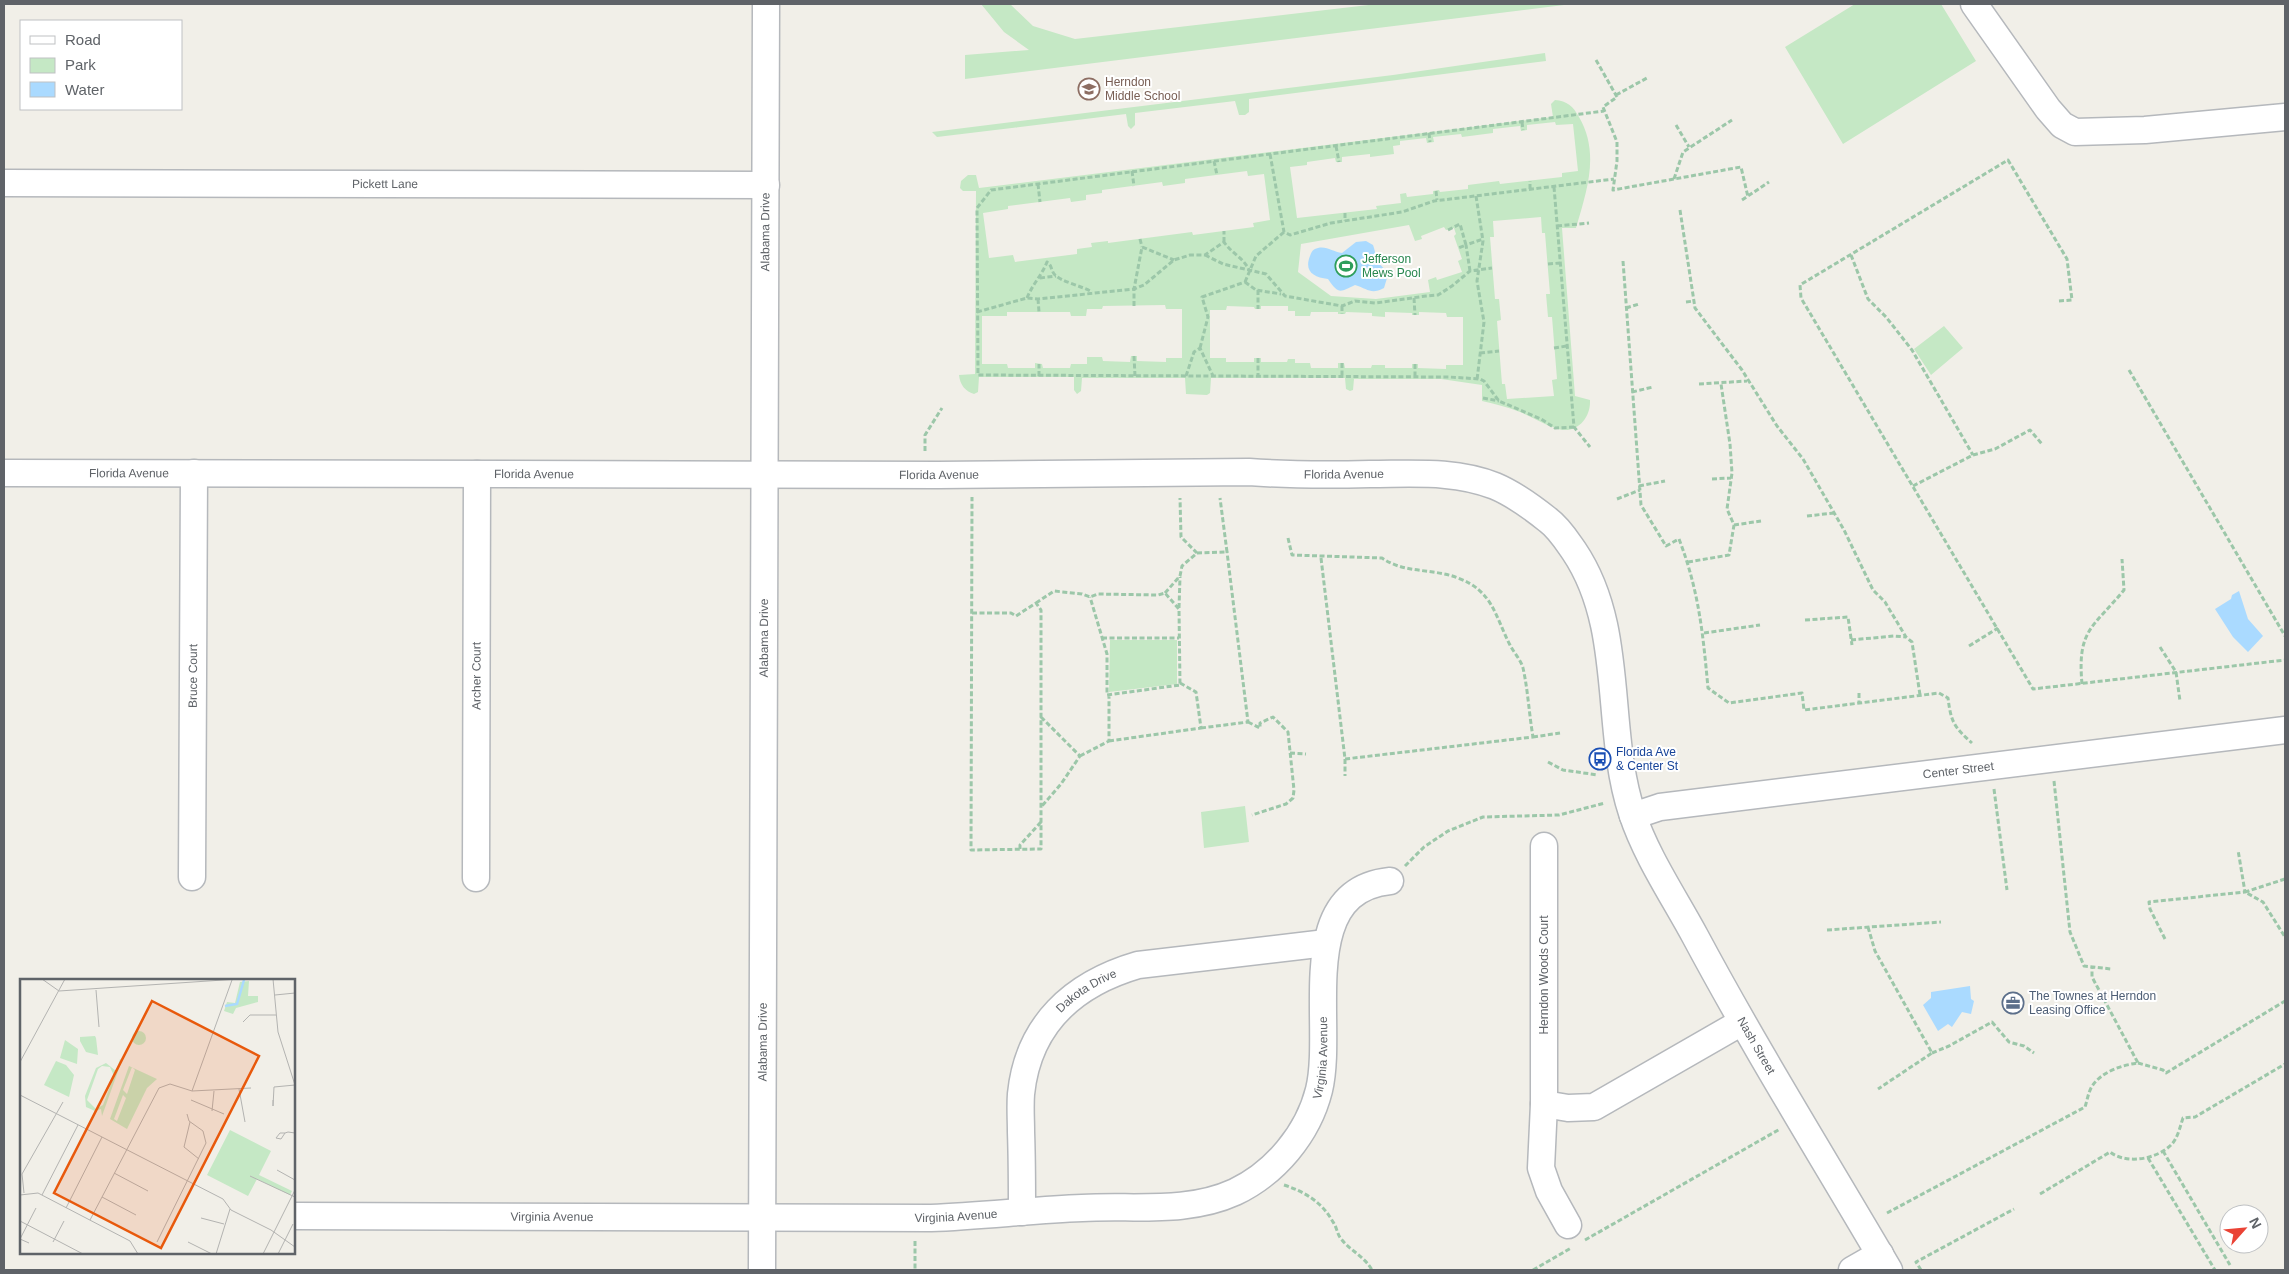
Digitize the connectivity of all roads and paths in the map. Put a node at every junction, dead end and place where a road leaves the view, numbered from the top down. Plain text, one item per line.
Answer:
1 (766, 4) edge
2 (1974, 4) edge
3 (1596, 60) dead end
4 (1647, 78) dead end
5 (1616, 95) junction
6 (1604, 111) junction
7 (2285, 117) edge
8 (1732, 120) dead end
9 (1522, 122) junction
10 (1676, 125) dead end
11 (1523, 130) dead end
12 (1429, 133) junction
13 (1430, 142) dead end
14 (1336, 146) junction
15 (1688, 147) junction
16 (1270, 154) junction
17 (1214, 161) junction
18 (1339, 162) dead end
19 (1132, 171) junction
20 (1217, 175) dead end
21 (1614, 179) junction
22 (1674, 179) junction
23 (1530, 181) dead end
24 (1769, 182) dead end
25 (4, 183) edge
26 (1038, 184) junction
27 (766, 185) junction
28 (1134, 186) dead end
29 (1554, 187) junction
30 (1436, 190) dead end
31 (1530, 190) junction
32 (1476, 196) junction
33 (1748, 197) junction
34 (1437, 200) junction
35 (1742, 200) dead end
36 (1040, 202) dead end
37 (1680, 210) dead end
38 (1345, 213) dead end
39 (1345, 221) junction
40 (1589, 223) dead end
41 (1557, 226) junction
42 (1448, 230) dead end
43 (1224, 231) dead end
44 (1284, 232) junction
45 (1140, 239) dead end
46 (1483, 239) junction
47 (1224, 242) junction
48 (1466, 245) junction
49 (1142, 247) junction
50 (1458, 248) dead end
51 (1205, 255) junction
52 (1851, 255) junction
53 (1174, 260) junction
54 (1622, 261) dead end
55 (1560, 263) junction
56 (1548, 264) dead end
57 (1492, 268) dead end
58 (1250, 270) junction
59 (1479, 270) junction
60 (1470, 271) junction
61 (1057, 276) junction
62 (1039, 278) junction
63 (1246, 282) junction
64 (1134, 289) junction
65 (1258, 290) junction
66 (1093, 293) junction
67 (1281, 294) junction
68 (1027, 298) junction
69 (1414, 298) junction
70 (1038, 299) junction
71 (1694, 301) junction
72 (2059, 301) dead end
73 (1686, 302) dead end
74 (1639, 304) dead end
75 (1134, 306) dead end
76 (1342, 306) junction
77 (1626, 308) junction
78 (1258, 309) dead end
79 (977, 312) junction
80 (1039, 312) dead end
81 (1342, 314) dead end
82 (1415, 315) dead end
83 (1567, 346) junction
84 (1200, 348) junction
85 (1554, 348) dead end
86 (1499, 352) dead end
87 (1480, 353) junction
88 (1134, 356) dead end
89 (1258, 358) dead end
90 (1342, 363) dead end
91 (1039, 364) dead end
92 (1415, 364) dead end
93 (2129, 370) dead end
94 (1038, 376) junction
95 (1135, 376) junction
96 (1186, 376) junction
97 (1213, 376) junction
98 (1258, 376) junction
99 (1342, 376) junction
100 (1415, 377) junction
101 (1477, 380) junction
102 (1747, 381) junction
103 (1699, 384) dead end
104 (1721, 384) junction
105 (1653, 387) dead end
106 (1632, 392) junction
107 (1483, 398) dead end
108 (1499, 402) junction
109 (942, 408) dead end
110 (1574, 427) junction
111 (2042, 444) dead end
112 (1590, 447) dead end
113 (925, 451) dead end
114 (1973, 455) junction
115 (4, 473) edge
116 (194, 473) junction
117 (478, 474) junction
118 (765, 474) junction
119 (1731, 478) junction
120 (1712, 479) dead end
121 (1665, 481) dead end
122 (1913, 486) junction
123 (1639, 488) junction
124 (972, 497) dead end
125 (1180, 498) dead end
126 (1220, 498) dead end
127 (1617, 500) dead end
128 (1834, 513) junction
129 (1807, 516) dead end
130 (1761, 521) dead end
131 (1734, 525) junction
132 (1288, 538) dead end
133 (1227, 552) junction
134 (1197, 553) junction
135 (1321, 558) junction
136 (2122, 559) dead end
137 (1688, 562) junction
138 (1180, 576) junction
139 (1165, 593) junction
140 (1090, 597) junction
141 (1036, 603) junction
142 (1179, 609) junction
143 (972, 613) junction
144 (1805, 620) dead end
145 (1760, 626) dead end
146 (1998, 628) junction
147 (1704, 633) junction
148 (2285, 636) edge
149 (1906, 637) junction
150 (1102, 638) junction
151 (1179, 638) junction
152 (1851, 640) junction
153 (1852, 644) dead end
154 (1969, 646) dead end
155 (2160, 647) dead end
156 (2285, 660) edge
157 (2176, 672) junction
158 (1180, 682) junction
159 (2082, 684) junction
160 (1859, 694) dead end
161 (1108, 695) junction
162 (1920, 695) junction
163 (2180, 701) dead end
164 (1859, 702) junction
165 (1041, 717) junction
166 (1248, 722) junction
167 (1201, 728) junction
168 (2285, 730) edge
169 (1560, 733) dead end
170 (1533, 736) junction
171 (1110, 741) junction
172 (1972, 743) dead end
173 (1290, 753) junction
174 (1306, 754) dead end
175 (1080, 756) junction
176 (1345, 759) junction
177 (1548, 762) dead end
178 (1598, 775) dead end
179 (1346, 776) dead end
180 (2053, 782) dead end
181 (1994, 789) dead end
182 (1605, 803) dead end
183 (1042, 806) junction
184 (1252, 815) dead end
185 (1633, 816) junction
186 (1041, 822) junction
187 (1544, 846) dead end
188 (1020, 850) junction
189 (2238, 850) dead end
190 (192, 877) dead end
191 (476, 878) dead end
192 (2285, 879) edge
193 (1390, 881) joint
194 (2007, 890) dead end
195 (2245, 892) junction
196 (1941, 922) dead end
197 (1868, 927) junction
198 (1827, 930) dead end
199 (2285, 938) edge
200 (2166, 939) dead end
201 (1326, 942) junction
202 (2092, 966) junction
203 (2111, 969) dead end
204 (2285, 1001) edge
205 (1742, 1022) junction
206 (1932, 1053) junction
207 (2034, 1053) dead end
208 (2138, 1063) junction
209 (2285, 1064) edge
210 (1878, 1088) dead end
211 (1544, 1104) junction
212 (1788, 1125) dead end
213 (2162, 1151) junction
214 (2148, 1158) junction
215 (1260, 1177) junction
216 (2040, 1194) dead end
217 (2014, 1210) dead end
218 (1022, 1212) junction
219 (1887, 1213) dead end
220 (295, 1216) edge
221 (763, 1218) junction
222 (1568, 1225) dead end
223 (915, 1239) dead end
224 (1884, 1262) edge
225 (2230, 1265) dead end
226 (762, 1270) edge
227 (916, 1270) edge
228 (1372, 1270) edge
229 (1533, 1270) edge
230 (1852, 1270) edge
231 (1921, 1270) edge
232 (2215, 1270) edge

1 - 27 street, Alabama Drive
2 - 7 street
3 - 5 path
4 - 5 path
5 - 6 path
6 - 9 path
6 - 21 path
8 - 15 path
9 - 11 path
9 - 12 path
10 - 15 path
12 - 13 path
12 - 14 path
14 - 16 path
14 - 18 path
15 - 22 path
16 - 17 path
16 - 44 path
17 - 19 path
17 - 20 path
19 - 26 path
19 - 28 path
21 - 22 path
21 - 29 path
22 - 33 path
23 - 31 path
24 - 33 path
25 - 27 street, Pickett Lane
26 - 36 path
26 - 79 path
27 - 118 street, Alabama Drive
29 - 31 path
29 - 41 path
30 - 34 path
31 - 32 path
32 - 34 path
32 - 46 path
33 - 35 path
34 - 39 path
37 - 71 path
38 - 39 path
39 - 44 path
40 - 41 path
41 - 55 path
42 - 48 path
43 - 47 path
44 - 58 path
45 - 49 path
46 - 48 path
46 - 59 path
47 - 51 path
47 - 58 path
48 - 50 path
48 - 60 path
49 - 53 path
49 - 64 path
51 - 53 path
51 - 58 path
52 - 72 path
52 - 114 path
52 - 122 path
53 - 64 path
54 - 77 path
55 - 56 path
55 - 83 path
57 - 59 path
58 - 63 path
58 - 67 path
59 - 60 path
59 - 87 path
60 - 69 path
61 - 62 path
61 - 62 path
61 - 66 path
62 - 68 path
63 - 65 path
63 - 84 path
64 - 66 path
64 - 75 path
65 - 67 path
65 - 78 path
66 - 70 path
67 - 76 path
68 - 70 path
68 - 79 path
69 - 76 path
69 - 82 path
70 - 80 path
71 - 73 path
71 - 102 path
74 - 77 path
76 - 81 path
77 - 106 path
79 - 94 path
83 - 85 path
83 - 110 path
84 - 96 path
84 - 97 path
86 - 87 path
87 - 101 path
88 - 95 path
89 - 98 path
90 - 99 path
91 - 94 path
92 - 100 path
93 - 148 path
94 - 95 path
95 - 96 path
96 - 97 path
97 - 98 path
98 - 99 path
99 - 100 path
100 - 101 path
101 - 108 path
102 - 104 path
102 - 128 path
103 - 104 path
104 - 119 path
105 - 106 path
106 - 123 path
107 - 108 path
108 - 110 path
109 - 113 path
110 - 112 path
111 - 114 path
114 - 122 path
115 - 116 street, Florida Avenue
116 - 117 street, Florida Avenue
116 - 190 street, Bruce Court
117 - 118 street, Florida Avenue
117 - 191 street, Archer Court
118 - 185 street, Florida Avenue
118 - 221 street, Alabama Drive
119 - 120 path
119 - 131 path
121 - 123 path
122 - 146 path
123 - 127 path
123 - 137 path
124 - 143 path
125 - 134 path
126 - 133 path
128 - 129 path
128 - 149 path
130 - 131 path
131 - 137 path
132 - 135 path
133 - 134 path
133 - 166 path
134 - 138 path
135 - 170 path
135 - 176 path
136 - 159 path
137 - 147 path
138 - 139 path
138 - 142 path
139 - 140 path
139 - 142 path
140 - 141 path
140 - 150 path
141 - 143 path
141 - 165 path
142 - 151 path
143 - 188 path
144 - 152 path
145 - 147 path
146 - 154 path
146 - 159 path
147 - 164 path
149 - 152 path
149 - 162 path
150 - 151 path
150 - 161 path
151 - 158 path
152 - 153 path
155 - 157 path
156 - 157 path
157 - 159 path
157 - 163 path
158 - 161 path
158 - 167 path
160 - 164 path
161 - 171 path
162 - 164 path
162 - 172 path
165 - 175 path
165 - 183 path
166 - 167 path
166 - 173 path
167 - 171 path
168 - 185 street, Center Street
169 - 170 path
170 - 176 path
171 - 175 path
173 - 174 path
173 - 184 path
175 - 183 path
176 - 179 path
177 - 178 path
180 - 202 path
181 - 194 path
182 - 193 path
183 - 186 path
185 - 205 street, Nash Street
186 - 188 path
186 - 188 path
187 - 211 street, Herndon Woods Court
189 - 195 path
192 - 195 path
193 - 201 street, Virginia Avenue
195 - 199 path
195 - 200 path
196 - 197 path
197 - 198 path
197 - 206 path
201 - 215 street, Virginia Avenue
201 - 218 street, Dakota Drive
202 - 203 path
202 - 208 path
204 - 208 path
205 - 211 street
205 - 224 street, Nash Street
206 - 207 path
206 - 210 path
208 - 219 path
209 - 213 path
211 - 222 street, Herndon Woods Court
212 - 229 path
213 - 214 path
213 - 225 path
214 - 216 path
214 - 232 path
215 - 218 street, Virginia Avenue
215 - 228 path
217 - 231 path
218 - 221 street, Virginia Avenue
220 - 221 street, Virginia Avenue
221 - 226 street, Alabama Drive
223 - 227 path
224 - 230 street

